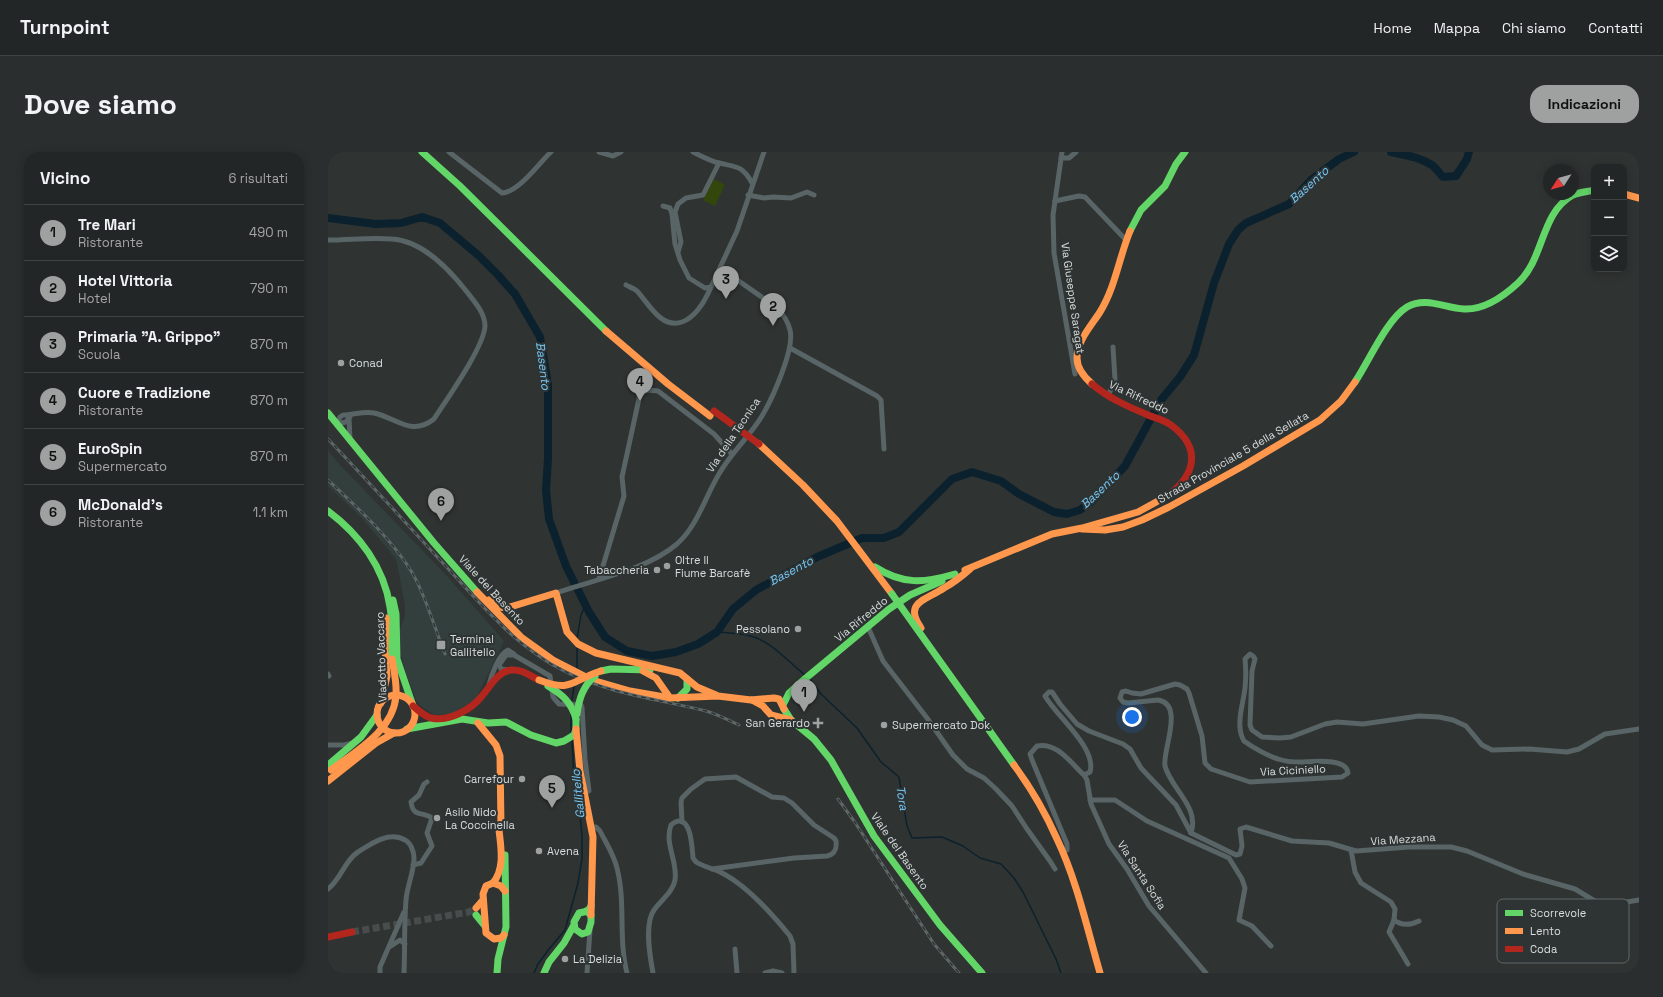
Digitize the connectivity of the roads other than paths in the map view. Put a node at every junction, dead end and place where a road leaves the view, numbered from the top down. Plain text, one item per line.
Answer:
1 (422, 152) edge
2 (429, 152) edge
3 (449, 152) edge
4 (551, 152) edge
5 (599, 152) edge
6 (621, 152) edge
7 (693, 152) edge
8 (764, 152) edge
9 (1076, 152) edge
10 (1185, 152) edge
11 (707, 155) edge
12 (1062, 155) edge
13 (719, 163) junction
14 (752, 183) junction
15 (1591, 191) edge
16 (748, 195) junction
17 (814, 195) dead end
18 (1627, 195) edge
19 (1639, 198) edge
20 (1055, 201) junction
21 (663, 206) dead end
22 (328, 240) edge
23 (1126, 240) junction
24 (678, 252) junction
25 (719, 270) junction
26 (626, 285) dead end
27 (711, 287) junction
28 (790, 348) junction
29 (1113, 348) dead end
30 (1075, 374) dead end
31 (1108, 396) junction
32 (328, 412) edge
33 (712, 413) junction
34 (343, 415) junction
35 (350, 417) junction
36 (337, 424) junction
37 (350, 440) junction
38 (884, 449) dead end
39 (732, 454) junction
40 (328, 512) edge
41 (1080, 528) junction
42 (863, 560) junction
43 (970, 569) junction
44 (955, 574) junction
45 (382, 577) junction
46 (599, 579) junction
47 (385, 584) junction
48 (476, 590) junction
49 (556, 592) junction
50 (890, 596) junction
51 (503, 608) junction
52 (504, 621) junction
53 (868, 627) junction
54 (514, 655) junction
55 (661, 669) junction
56 (639, 670) junction
57 (510, 671) junction
58 (601, 672) junction
59 (539, 680) junction
60 (687, 680) junction
61 (958, 685) junction
62 (489, 686) junction
63 (789, 693) junction
64 (718, 696) junction
65 (670, 698) junction
66 (678, 698) junction
67 (773, 699) junction
68 (751, 700) junction
69 (381, 703) junction
70 (413, 706) junction
71 (783, 706) junction
72 (766, 710) junction
73 (377, 715) junction
74 (776, 716) junction
75 (576, 719) junction
76 (791, 720) junction
77 (478, 722) junction
78 (407, 729) junction
79 (576, 729) junction
80 (1639, 729) edge
81 (394, 733) junction
82 (356, 743) junction
83 (338, 745) junction
84 (329, 746) edge
85 (340, 756) junction
86 (329, 769) edge
87 (1084, 775) junction
88 (328, 781) edge
89 (427, 782) dead end
90 (584, 793) junction
91 (1090, 800) junction
92 (682, 822) junction
93 (501, 826) junction
94 (592, 827) junction
95 (1191, 832) junction
96 (1220, 846) junction
97 (1067, 850) dead end
98 (1352, 850) junction
99 (1229, 858) junction
100 (1058, 861) dead end
101 (413, 865) junction
102 (712, 869) junction
103 (493, 883) junction
104 (328, 889) edge
105 (505, 892) junction
106 (1591, 899) edge
107 (484, 900) junction
108 (1639, 900) edge
109 (1629, 902) edge
110 (406, 909) junction
111 (588, 913) junction
112 (1394, 920) junction
113 (1419, 921) dead end
114 (574, 925) junction
115 (485, 926) junction
116 (590, 929) junction
117 (352, 932) tunnel mouth
118 (581, 934) junction
119 (504, 935) junction
120 (329, 936) edge
121 (491, 938) junction
122 (588, 942) junction
123 (564, 943) junction
124 (405, 944) junction
125 (390, 946) junction
126 (1271, 946) dead end
127 (735, 949) dead end
128 (498, 959) junction
129 (1408, 964) dead end
130 (380, 973) edge
131 (404, 973) edge
132 (496, 973) edge
133 (544, 973) edge
134 (587, 973) edge
135 (627, 973) edge
136 (653, 973) edge
137 (737, 973) edge
138 (765, 973) edge
139 (782, 973) edge
140 (794, 973) edge
141 (982, 973) edge
142 (1094, 973) edge
143 (1100, 973) edge
144 (1206, 973) edge

1 - 33 main road
2 - 33 main road
3 - 4 street
5 - 6 street
7 - 11 street
8 - 14 street
9 - 12 street, Via Giuseppe Saragat
10 - 23 main road, Via Rifreddo
11 - 13 street
12 - 20 street, Via Giuseppe Saragat
13 - 14 street
13 - 24 street
14 - 16 street
15 - 41 main road, Strada Provinciale 5 della Sellata
16 - 17 street
16 - 25 street
18 - 19 main road
20 - 23 street
20 - 30 street, Via Giuseppe Saragat
21 - 24 street
22 - 35 street
23 - 31 main road, Via Rifreddo
24 - 27 street
25 - 27 street
25 - 28 street
26 - 27 street
28 - 38 street
28 - 39 street, Via della Tecnica
29 - 31 street
31 - 41 main road, Via Rifreddo
32 - 34 street
32 - 36 main road, Viale del Basento
33 - 42 main road, bridge
34 - 35 street
34 - 36 street
35 - 36 street
35 - 37 street
36 - 37 main road, Viale del Basento
37 - 48 main road, Viale del Basento
39 - 46 street, Via della Tecnica
39 - 46 street
40 - 45 main road
41 - 43 main road, Via Rifreddo
42 - 44 main road
42 - 50 main road
43 - 44 main road
43 - 61 main road
44 - 53 main road, Via Rifreddo
45 - 47 main road
45 - 70 main road
46 - 49 street, Via della Tecnica
47 - 69 main road
47 - 86 main road, Viadotto Vaccaro, bridge
48 - 51 main road
48 - 52 main road, Viale del Basento
49 - 51 main road, Via della Tecnica
49 - 55 main road
50 - 61 main road, bridge
50 - 142 main road
51 - 52 main road
52 - 65 main road, Viale del Basento, bridge
53 - 63 main road, Via Rifreddo
53 - 100 street
54 - 57 street
54 - 62 street
54 - 90 street, bridge
55 - 56 main road
55 - 60 main road, Viale del Basento
56 - 58 main road
56 - 65 main road
57 - 59 main road
57 - 62 main road
58 - 59 main road, bridge
58 - 75 main road, bridge
59 - 75 main road, bridge
60 - 64 main road, Viale del Basento
60 - 66 main road
61 - 143 main road, bridge
62 - 70 main road
63 - 67 main road, Viale del Basento
63 - 71 main road
64 - 66 main road, Viale del Basento
64 - 68 main road, Viale del Basento
65 - 66 main road, Viale del Basento
67 - 68 main road, Viale del Basento
67 - 71 main road
67 - 72 main road
68 - 72 main road
69 - 70 main road
69 - 73 main road
70 - 78 main road
71 - 74 main road
71 - 76 main road
72 - 74 main road
73 - 81 main road
73 - 82 main road
74 - 76 main road
75 - 79 main road
76 - 141 main road, Viale del Basento
77 - 78 main road
77 - 79 main road
77 - 93 main road
78 - 81 main road
79 - 90 main road
80 - 95 street, Via Ciciniello
81 - 88 main road
82 - 83 street
82 - 85 main road
83 - 84 street
83 - 85 street
85 - 86 main road
87 - 91 street, Via Santa Sofia
87 - 95 street
87 - 97 street
89 - 101 street
90 - 94 main road
91 - 99 street
91 - 144 street, Via Santa Sofia
92 - 102 street
92 - 102 street
92 - 136 street
93 - 103 main road
93 - 105 main road
94 - 111 main road
94 - 135 street
95 - 96 street, Via Mezzana
96 - 98 street, Via Mezzana
96 - 99 street
98 - 106 street, Via Mezzana
98 - 112 street
99 - 126 street
101 - 104 street
101 - 110 street
102 - 140 street
103 - 105 main road
103 - 107 main road
105 - 119 main road
107 - 115 main road
107 - 115 main road
108 - 109 street, Via Mezzana
110 - 124 street
110 - 125 street
111 - 114 main road
111 - 116 main road
112 - 113 street
112 - 129 street
114 - 118 main road
114 - 123 main road
115 - 121 main road
116 - 118 main road
116 - 122 street
117 - 120 main road
118 - 122 street
118 - 123 main road
119 - 121 main road
119 - 128 main road
121 - 128 main road
122 - 134 street
123 - 133 main road
124 - 125 street
124 - 131 street
125 - 130 street
127 - 137 street
128 - 132 main road
138 - 139 street

